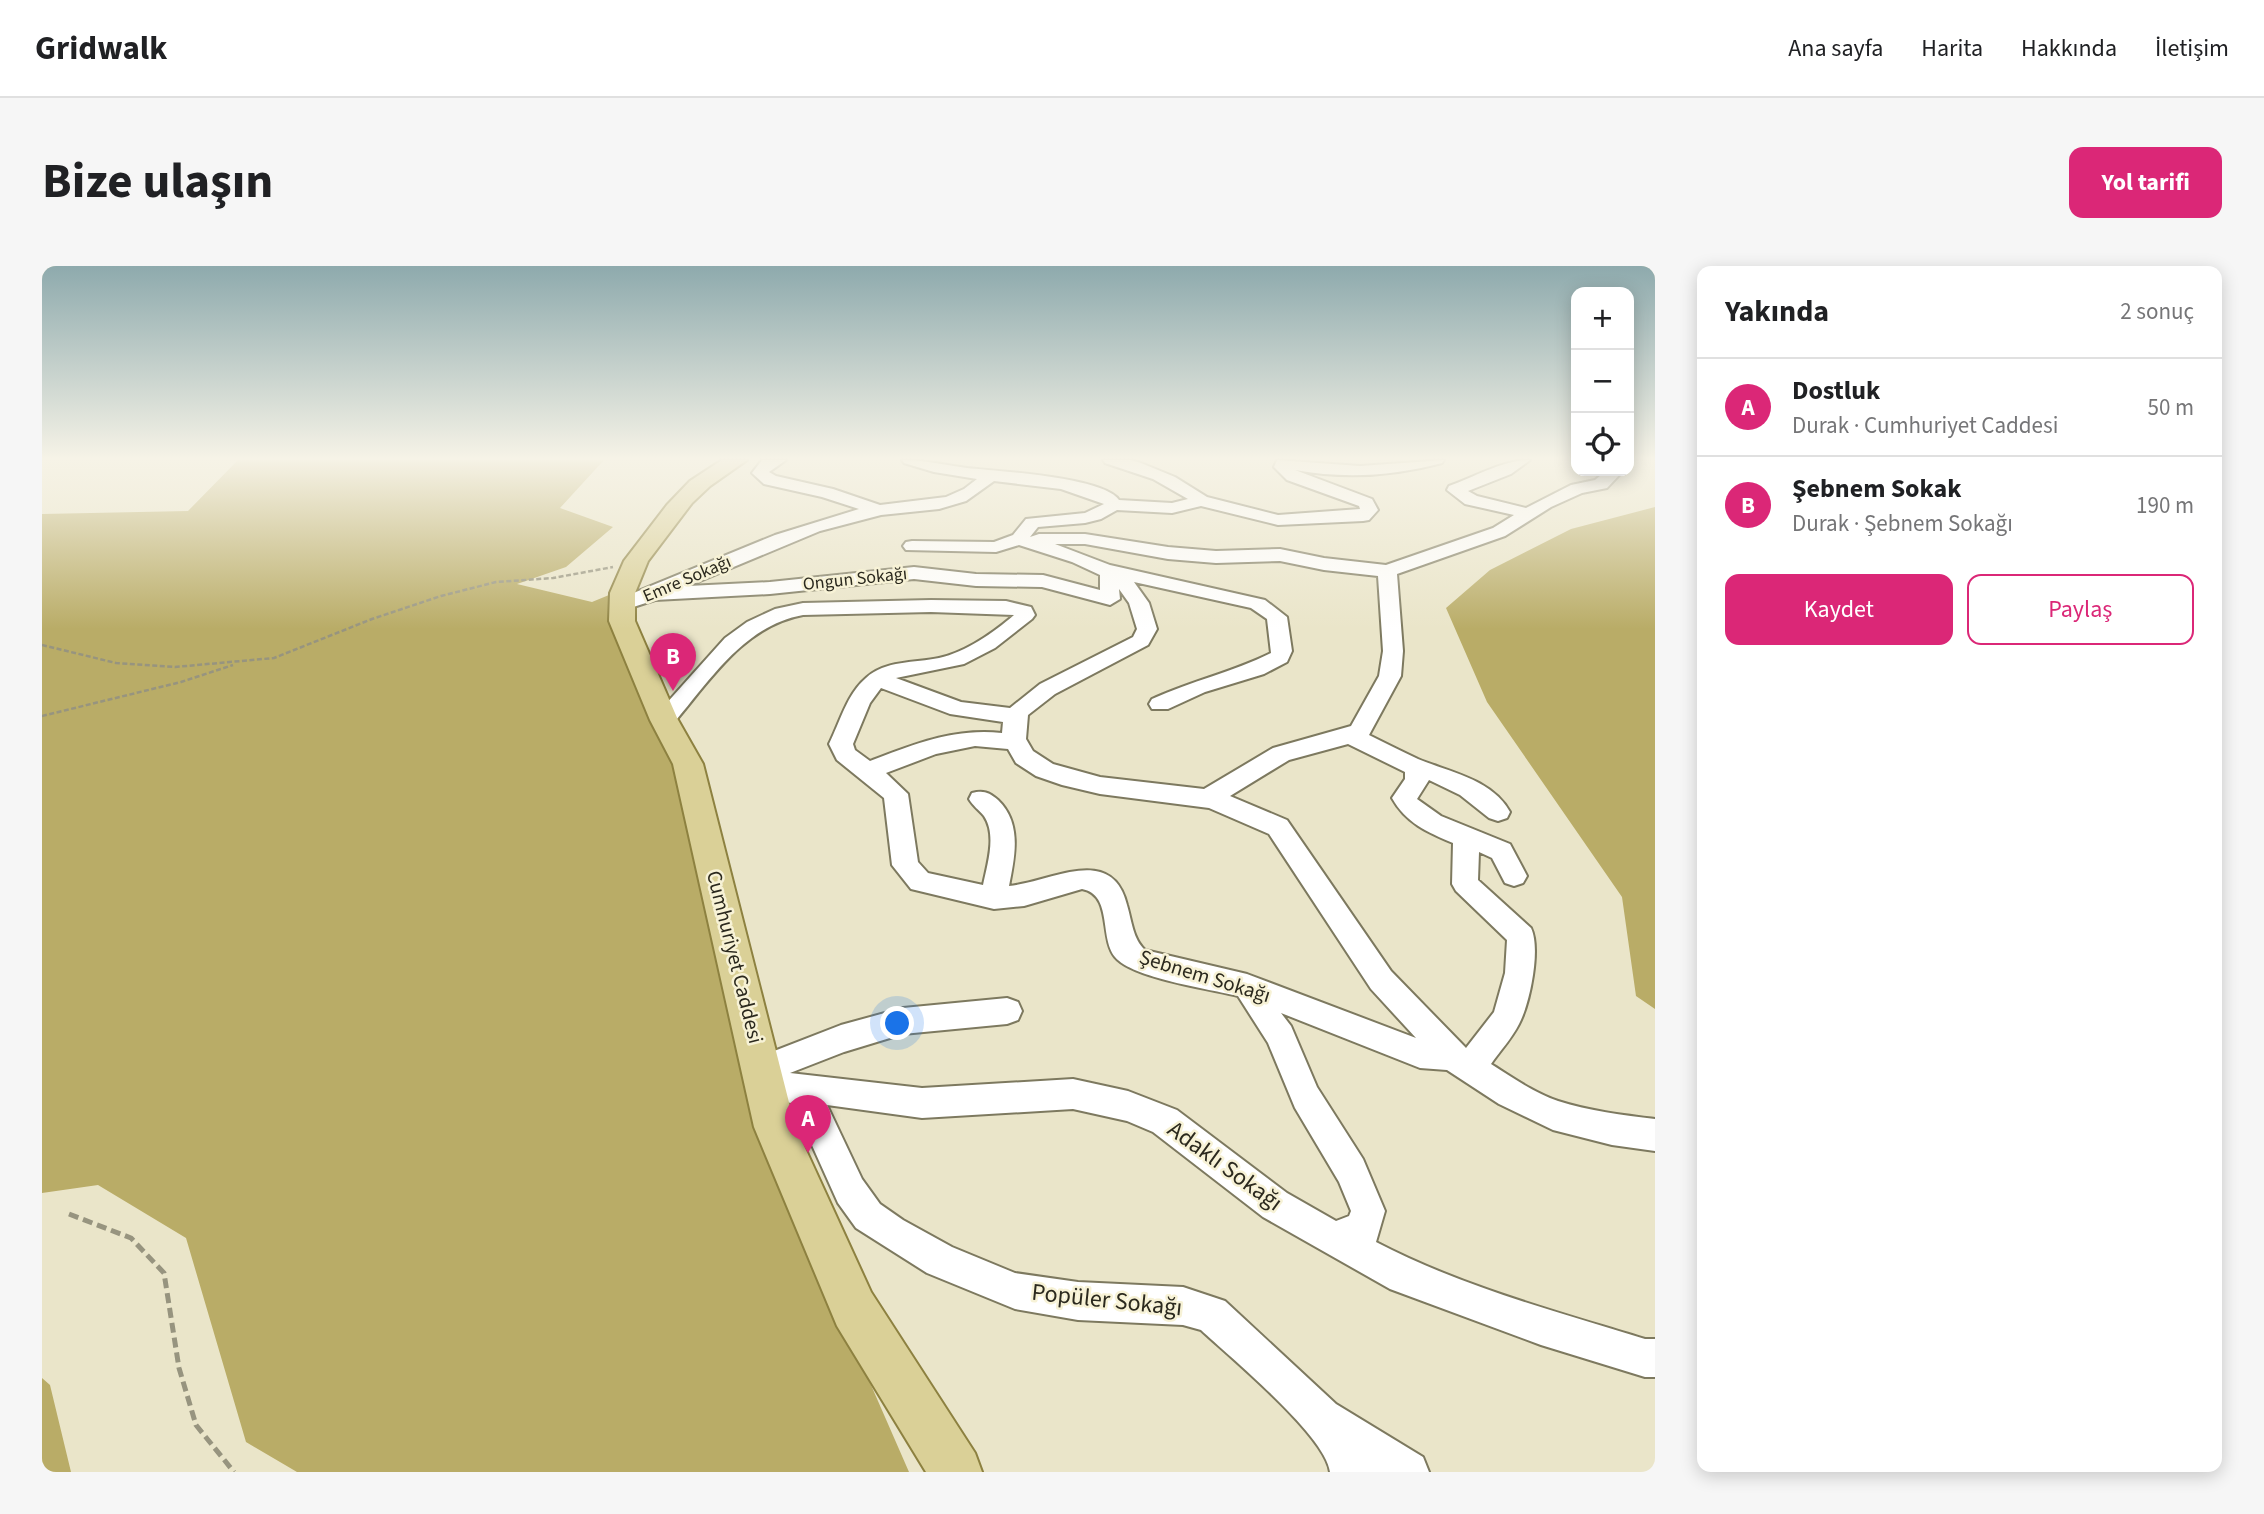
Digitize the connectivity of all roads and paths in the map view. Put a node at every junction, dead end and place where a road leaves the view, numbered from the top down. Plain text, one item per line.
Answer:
1 (671, 516) edge
2 (855, 516) edge
3 (1088, 516) edge
4 (1263, 516) edge
5 (1357, 516) edge
6 (1378, 516) edge
7 (1522, 516) edge
8 (1382, 520) dead end
9 (1019, 539) junction
10 (912, 547) dead end
11 (632, 566) junction
12 (1387, 570) junction
13 (1104, 571) junction
14 (655, 594) junction
15 (621, 605) junction
16 (42, 645) edge
17 (241, 662) junction
18 (878, 679) junction
19 (1160, 704) dead end
20 (42, 716) edge
21 (1017, 716) junction
22 (664, 720) junction
23 (1350, 736) junction
24 (1015, 742) junction
25 (1413, 766) junction
26 (869, 771) junction
27 (981, 799) dead end
28 (1209, 799) junction
29 (1498, 812) dead end
30 (1466, 839) junction
31 (1514, 876) dead end
32 (994, 898) junction
33 (1247, 986) junction
34 (1007, 1011) dead end
35 (1507, 1018) joint
36 (1462, 1062) junction
37 (764, 1078) junction
38 (803, 1089) junction
39 (1655, 1135) edge
40 (69, 1214) dead end
41 (1334, 1239) junction
42 (1655, 1358) edge
43 (1322, 1418) junction
44 (234, 1472) edge
45 (956, 1472) edge
46 (1351, 1472) edge
47 (1408, 1472) edge

1 - 11 main road, Cumhuriyet Caddesi
2 - 14 street, Emre Sokağı
3 - 9 street
4 - 5 street
6 - 8 street
7 - 12 street
9 - 10 street
9 - 12 street
9 - 13 street
11 - 15 main road, Cumhuriyet Caddesi
11 - 17 path
12 - 23 street
13 - 14 street, Ongun Sokağı
13 - 19 street
13 - 21 street
14 - 15 street, Emre Sokağı
15 - 22 main road, Cumhuriyet Caddesi
16 - 17 path
17 - 20 path
18 - 21 street
18 - 22 street
18 - 26 street, Şebnem Sokağı
21 - 24 street
22 - 37 main road, Cumhuriyet Caddesi
23 - 25 street
23 - 28 street
24 - 26 street
24 - 28 street
25 - 29 street
25 - 30 street
26 - 32 street, Şebnem Sokağı
27 - 32 street
28 - 36 street
30 - 31 street
30 - 35 street
32 - 33 street, Şebnem Sokağı
33 - 36 street, Şebnem Sokağı
33 - 41 street
34 - 37 street
35 - 36 street
36 - 39 street
37 - 38 street, Adaklı Sokağı
37 - 45 main road, Cumhuriyet Caddesi
38 - 41 street, Adaklı Sokağı
38 - 43 street, Popüler Sokağı
40 - 44 path
41 - 42 street, Adaklı Sokağı
43 - 46 street
43 - 47 street, Popüler Sokağı

